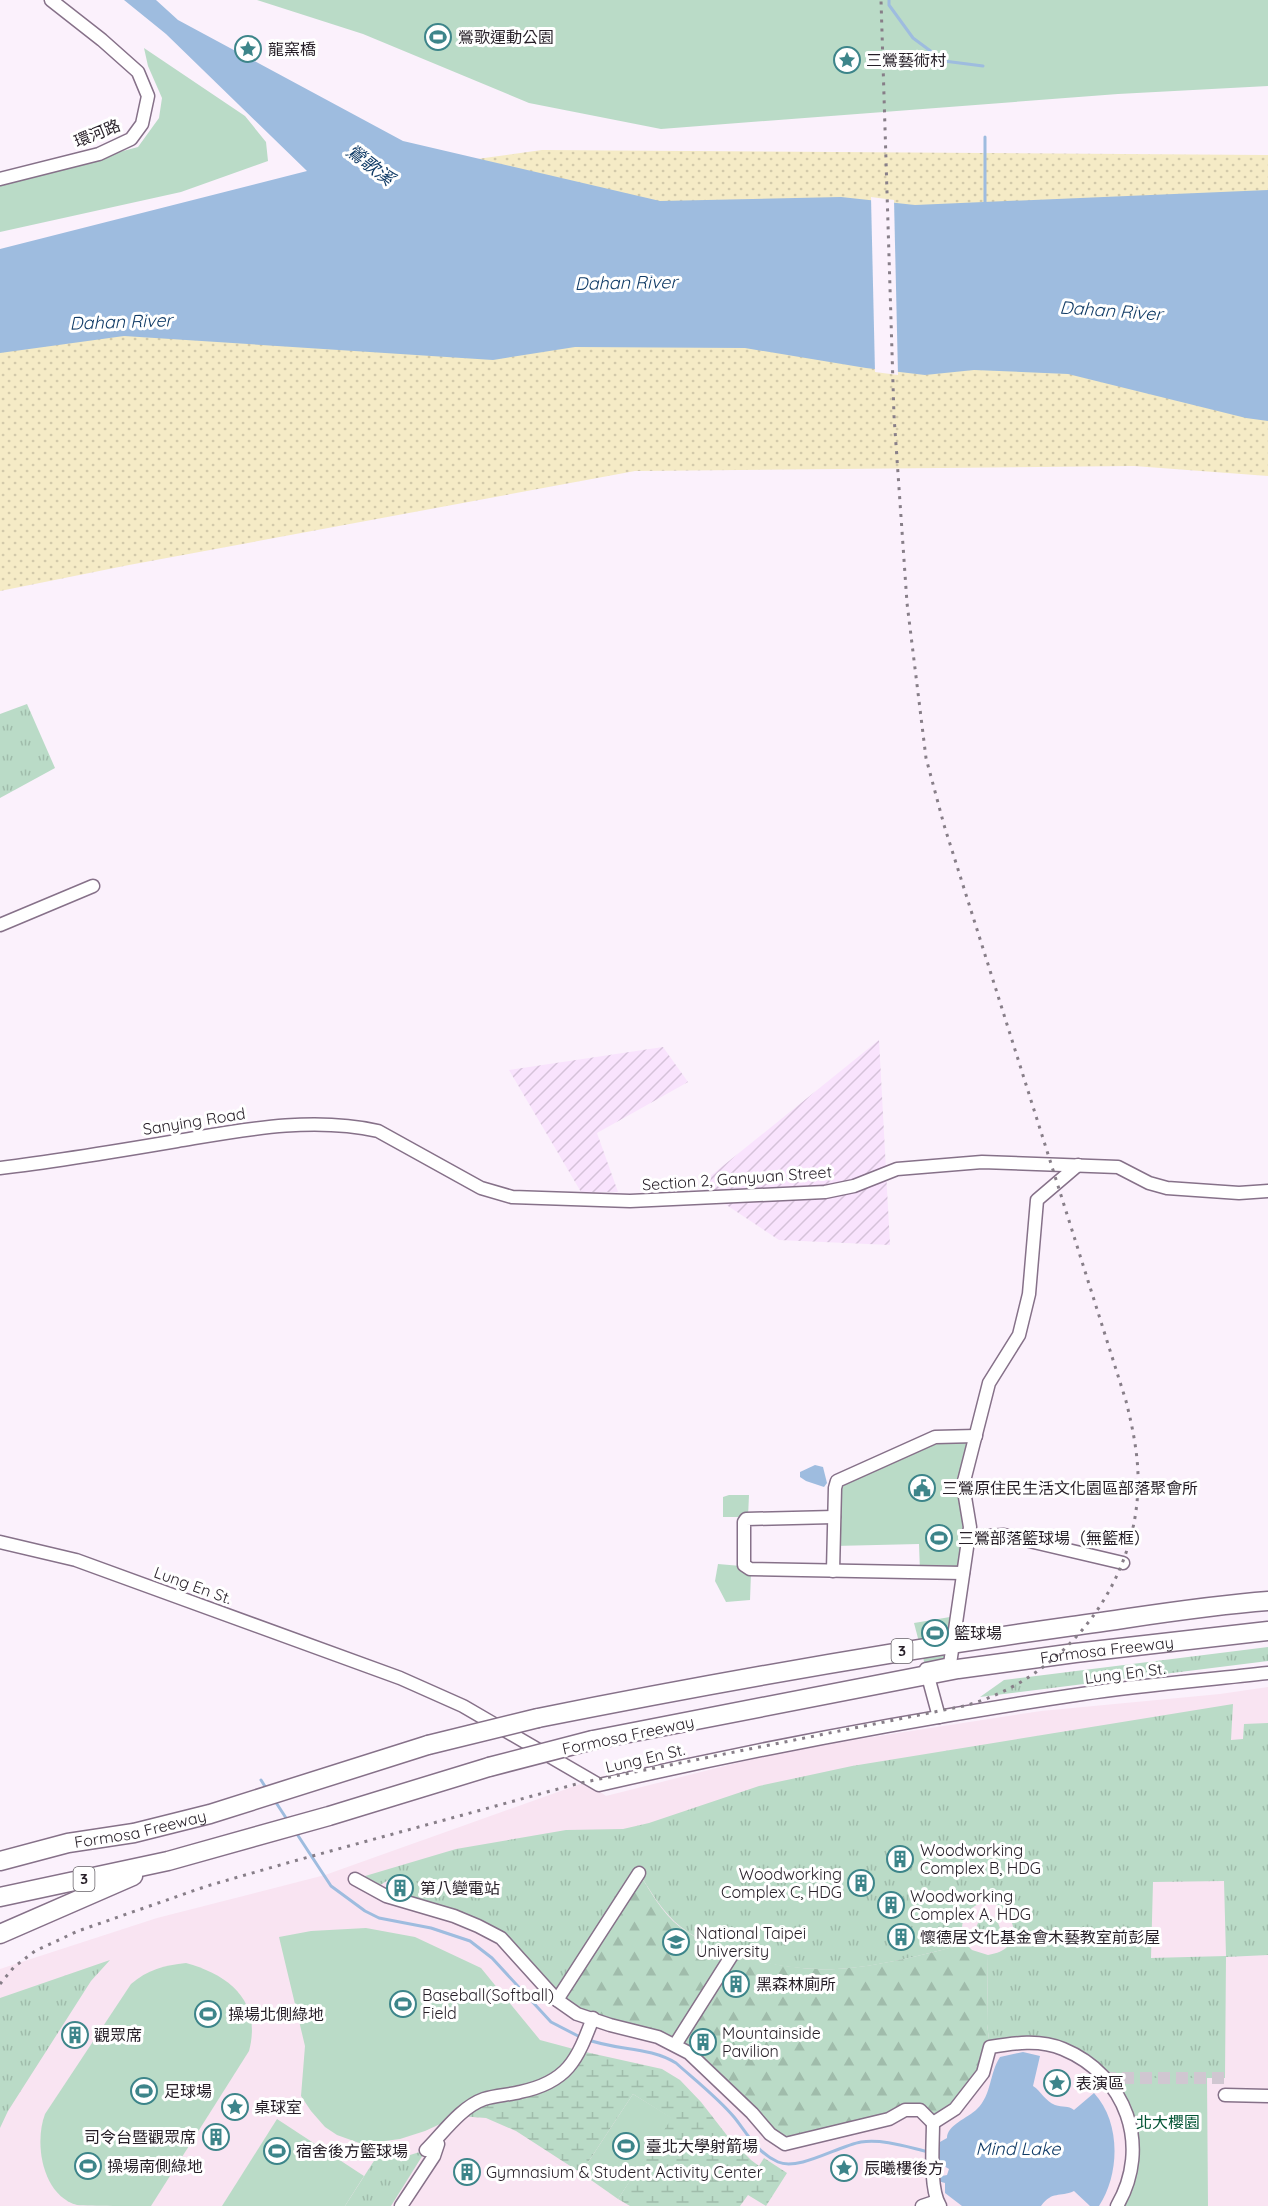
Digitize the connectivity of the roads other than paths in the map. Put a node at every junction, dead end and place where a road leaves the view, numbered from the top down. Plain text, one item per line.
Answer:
1 (51, 0) edge
2 (0, 179) edge
3 (93, 886) dead end
4 (0, 925) edge
5 (393, 1139) joint
6 (1078, 1166) junction
7 (0, 1168) edge
8 (1268, 1191) edge
9 (976, 1436) junction
10 (834, 1517) junction
11 (968, 1537) junction
12 (0, 1542) edge
13 (1123, 1563) dead end
14 (833, 1571) junction
15 (963, 1572) junction
16 (1268, 1601) edge
17 (1268, 1631) edge
18 (952, 1642) junction
19 (1268, 1673) edge
20 (928, 1675) junction
21 (939, 1717) junction
22 (68, 1843) junction
23 (0, 1849) edge
24 (0, 1861) edge
25 (168, 1861) junction
26 (639, 1872) dead end
27 (354, 1879) dead end
28 (0, 1897) edge
29 (0, 1934) edge
30 (732, 1955) dead end
31 (557, 2000) junction
32 (593, 2019) junction
33 (675, 2045) junction
34 (1225, 2095) dead end
35 (1268, 2096) edge
36 (933, 2129) junction
37 (939, 2204) edge
38 (401, 2206) edge
39 (922, 2206) edge
40 (1117, 2206) edge

1 - 2 street, 環河路
3 - 4 street
5 - 6 street, Section 2, Ganyuan Street
5 - 7 street, Sanying Road
6 - 8 street, Section 2, Ganyuan Street
6 - 9 street
9 - 10 street
9 - 11 street
10 - 14 street
10 - 14 street
11 - 13 street
11 - 15 street
12 - 21 street, Lung En St.
14 - 15 street
15 - 18 street
16 - 18 highway, Formosa Freeway / 3
17 - 20 highway, Formosa Freeway / 3
18 - 20 street
18 - 22 highway, Formosa Freeway / 3, bridge
19 - 21 street, Lung En St.
20 - 21 street
20 - 25 highway, Formosa Freeway / 3, bridge
22 - 23 highway
22 - 24 highway, Formosa Freeway / 3
25 - 28 highway, Formosa Freeway / 3
25 - 29 highway
26 - 31 street
27 - 31 street
30 - 33 street
31 - 32 street
32 - 33 street
32 - 38 street
33 - 36 street
34 - 35 street
36 - 37 street
36 - 40 street
37 - 39 street

